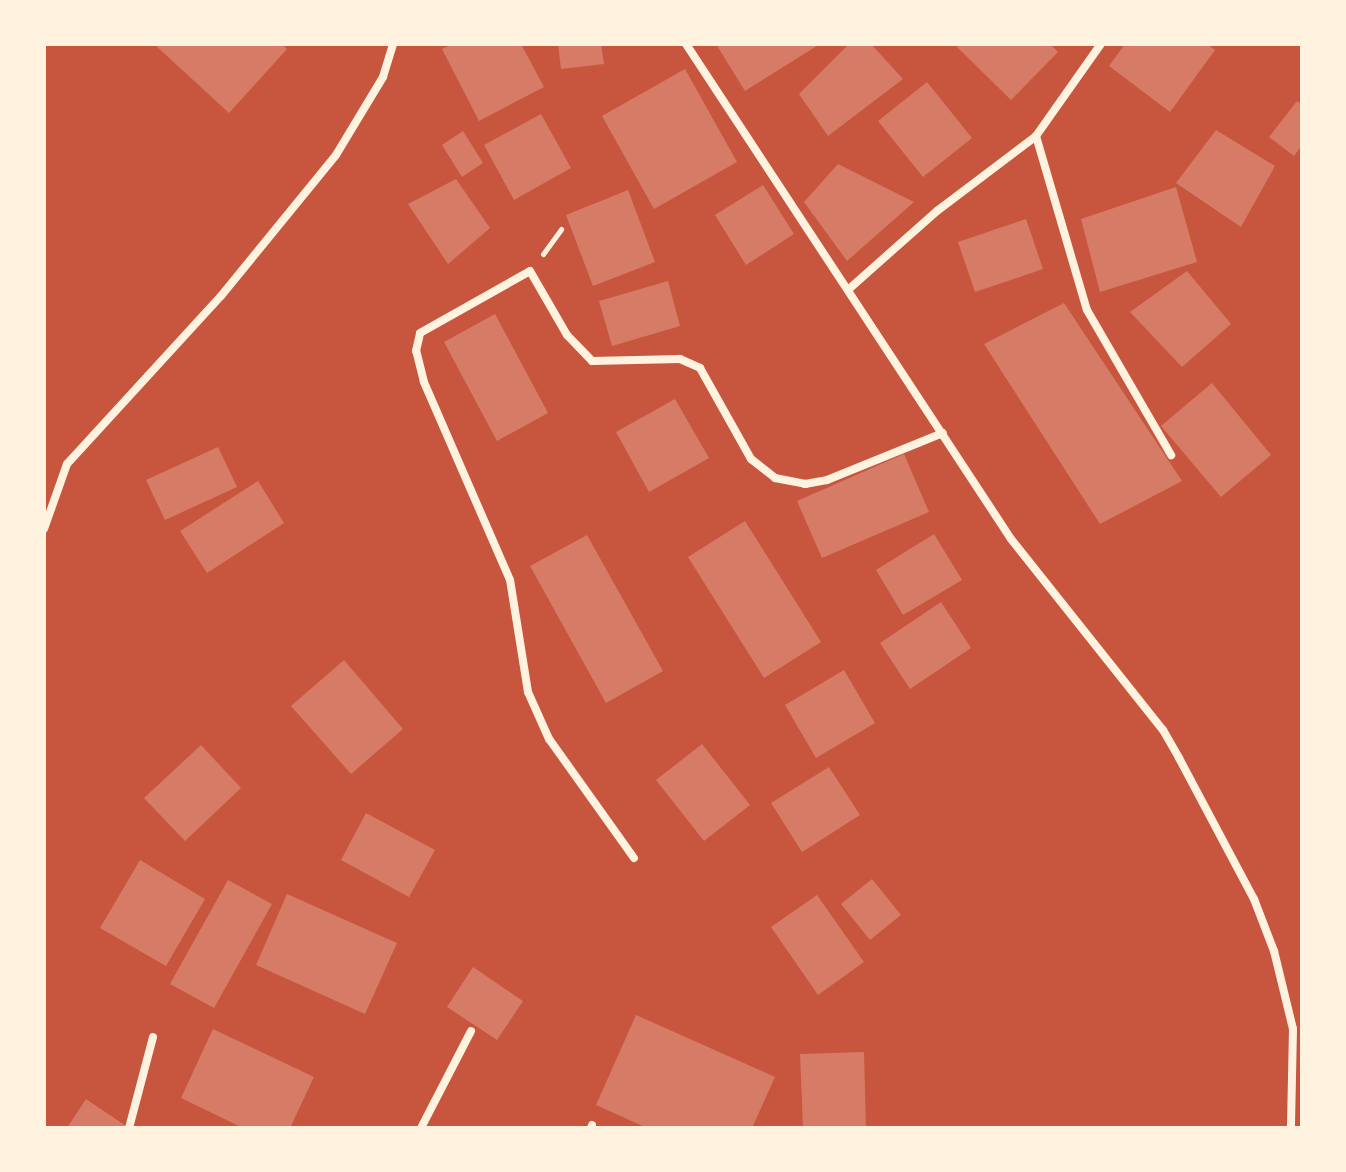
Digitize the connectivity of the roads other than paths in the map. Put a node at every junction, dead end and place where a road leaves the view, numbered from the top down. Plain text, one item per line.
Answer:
1 (393, 44) edge
2 (686, 44) edge
3 (1101, 44) edge
4 (1036, 136) junction
5 (849, 289) junction
6 (943, 433) junction
7 (1171, 455) dead end
8 (44, 529) edge
9 (634, 858) dead end
10 (471, 1031) dead end
11 (153, 1037) dead end
12 (129, 1128) edge
13 (421, 1128) edge
14 (1291, 1128) edge

1 - 8 street
2 - 5 street
3 - 4 street
4 - 5 street
4 - 7 street
5 - 6 street
6 - 9 street
6 - 14 street
10 - 13 street
11 - 12 street

